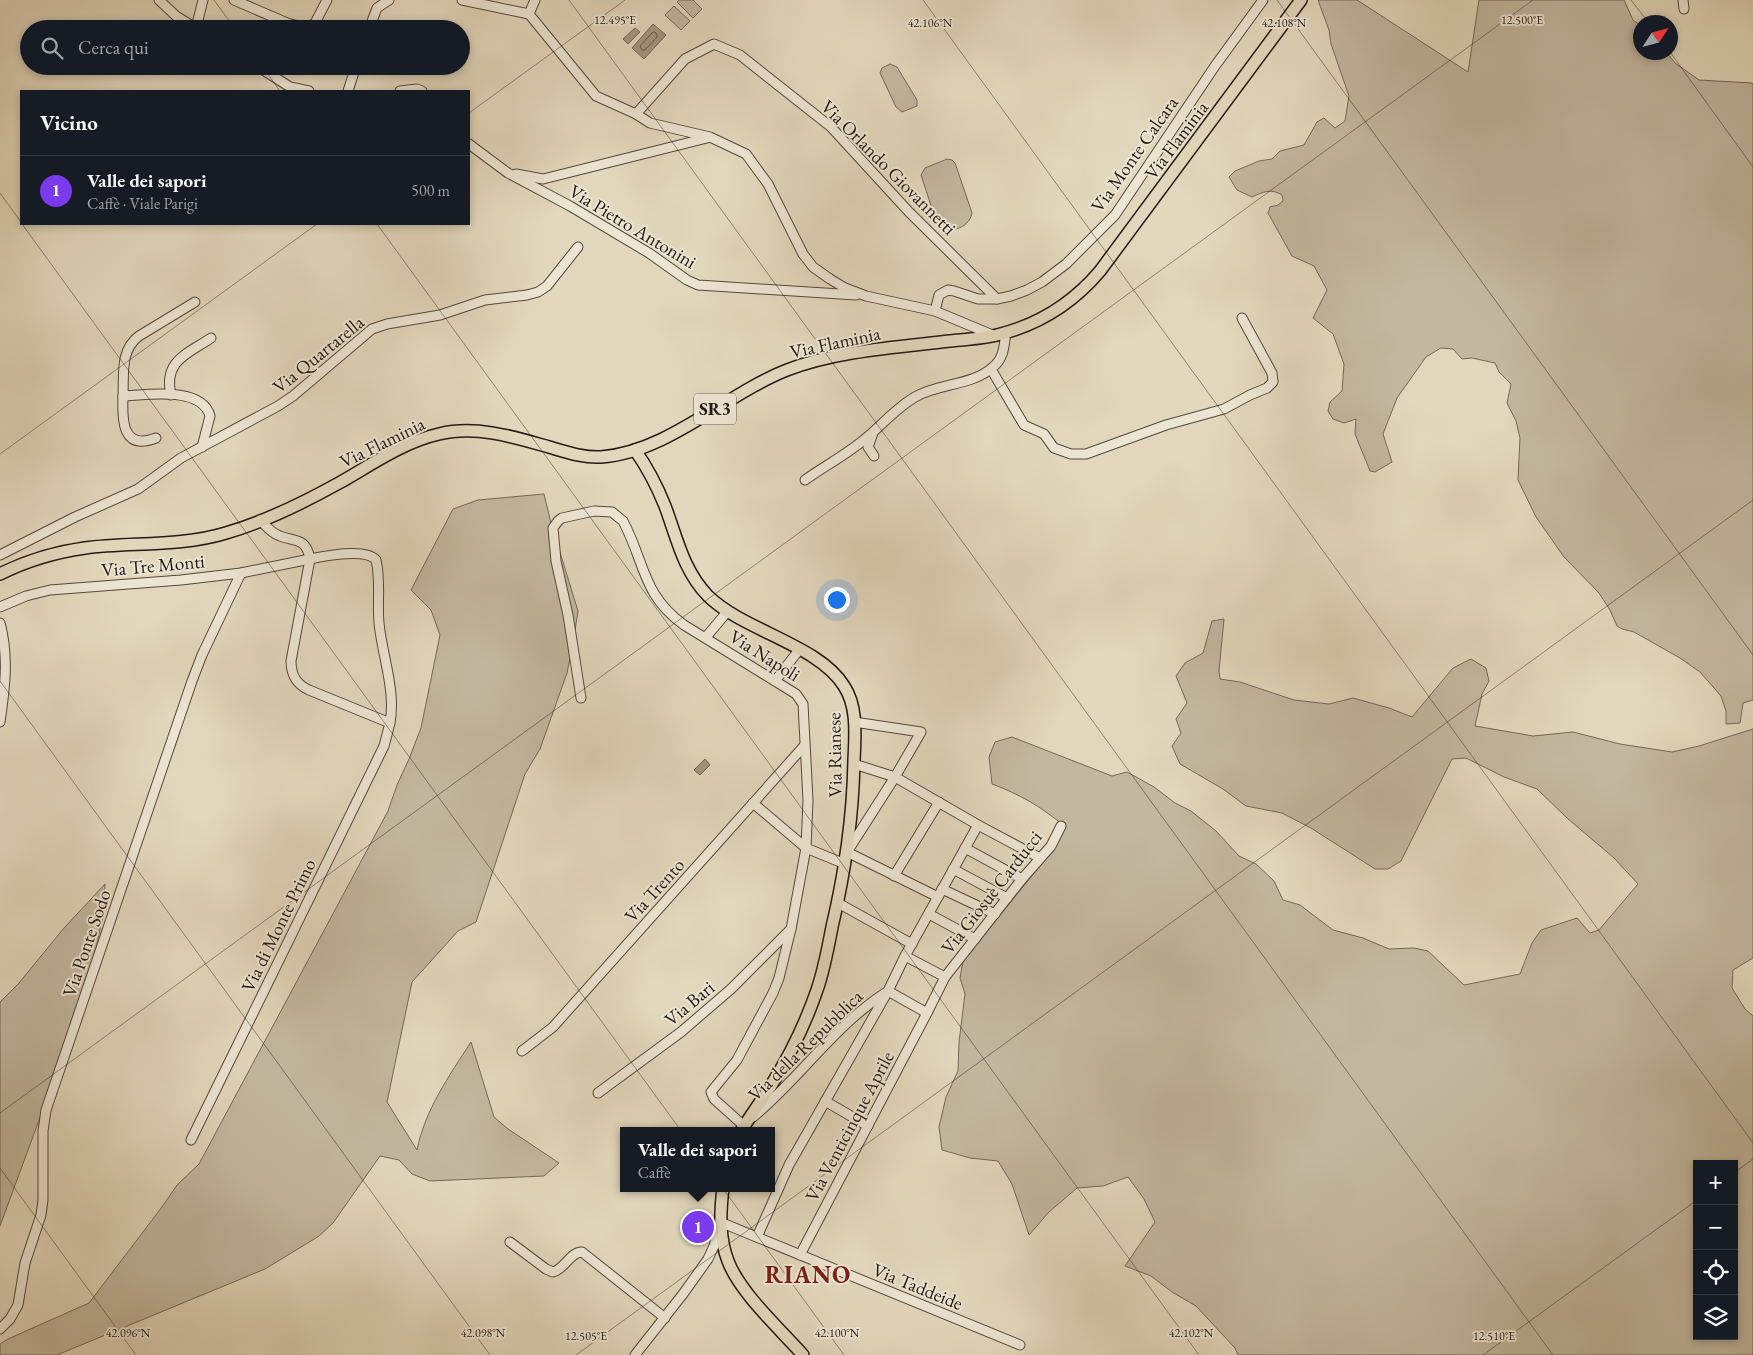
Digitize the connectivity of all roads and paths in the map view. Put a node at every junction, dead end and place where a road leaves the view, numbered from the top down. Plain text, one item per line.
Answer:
1 (159, 0) edge
2 (203, 0) edge
3 (234, 0) edge
4 (327, 0) edge
5 (389, 0) edge
6 (462, 0) edge
7 (535, 0) edge
8 (1263, 0) edge
9 (1301, 0) edge
10 (529, 14) junction
11 (183, 20) edge
12 (198, 20) edge
13 (280, 20) edge
14 (317, 20) edge
15 (373, 20) edge
16 (271, 75) edge
17 (353, 75) edge
18 (305, 90) edge
19 (348, 90) edge
20 (636, 114) junction
21 (710, 137) junction
22 (470, 145) edge
23 (508, 173) junction
24 (578, 247) dead end
25 (866, 296) junction
26 (997, 299) junction
27 (195, 302) dead end
28 (936, 311) junction
29 (1242, 318) dead end
30 (1001, 334) junction
31 (211, 338) dead end
32 (991, 369) junction
33 (171, 395) junction
34 (123, 396) junction
35 (874, 430) junction
36 (156, 438) dead end
37 (202, 447) junction
38 (635, 450) junction
39 (874, 456) dead end
40 (805, 480) dead end
41 (260, 520) junction
42 (0, 555) edge
43 (374, 558) joint
44 (310, 559) junction
45 (241, 573) junction
46 (0, 574) edge
47 (0, 606) edge
48 (727, 612) junction
49 (0, 622) edge
50 (706, 638) junction
51 (799, 650) junction
52 (775, 681) junction
53 (581, 698) dead end
54 (0, 722) edge
55 (854, 722) junction
56 (390, 723) junction
57 (805, 745) junction
58 (854, 764) junction
59 (895, 777) junction
60 (939, 802) junction
61 (753, 803) junction
62 (978, 825) junction
63 (1061, 826) dead end
64 (806, 848) junction
65 (965, 848) junction
66 (847, 852) junction
67 (1040, 858) junction
68 (845, 864) junction
69 (953, 869) junction
70 (894, 876) junction
71 (1022, 879) junction
72 (940, 893) junction
73 (1007, 898) junction
74 (838, 903) junction
75 (929, 914) junction
76 (995, 914) junction
77 (791, 929) junction
78 (975, 939) junction
79 (912, 944) junction
80 (905, 956) junction
81 (945, 977) junction
82 (888, 991) junction
83 (927, 1013) junction
84 (522, 1051) dead end
85 (598, 1093) dead end
86 (825, 1101) junction
87 (744, 1126) edge
88 (868, 1126) junction
89 (191, 1140) dead end
90 (723, 1192) edge
91 (720, 1222) junction
92 (757, 1237) junction
93 (510, 1242) dead end
94 (800, 1255) junction
95 (664, 1318) junction
96 (0, 1329) edge
97 (1020, 1345) dead end
98 (635, 1355) edge
99 (803, 1355) edge

1 - 11 street
2 - 12 street
3 - 13 street
4 - 14 street
5 - 15 street
6 - 10 street
7 - 10 street
8 - 26 street, Via Monte Calcara
9 - 30 main road, Via Flaminia / SR3
10 - 20 street, Via Pietro Antonini
16 - 18 street
17 - 19 street
20 - 21 street, Via Pietro Antonini
20 - 26 street, Via Orlando Giovannetti
21 - 23 street, Via Pietro Antonini
21 - 25 street, Via Pietro Antonini
22 - 23 street, Via Pietro Antonini
23 - 25 street, Via Pietro Antonini
24 - 37 street, Via Quartarella
25 - 28 street, Via Pietro Antonini
26 - 28 street, Via Monte Calcara
27 - 34 street
28 - 30 street
29 - 32 street
30 - 32 street
30 - 38 main road, Via Flaminia / SR3
31 - 33 street
32 - 35 street
33 - 34 street
33 - 37 street
34 - 36 street
35 - 39 street
35 - 40 street
37 - 42 street, Via Quartarella
38 - 41 main road, Via Flaminia / SR3
38 - 48 main road, Via Rianese
41 - 44 street
41 - 46 main road, Via Flaminia / SR3
43 - 44 street, Via Tre Monti
43 - 56 street, Via di Monte Primo
44 - 45 street, Via Tre Monti
44 - 56 street
45 - 47 street, Via Tre Monti
45 - 96 street, Via Ponte Sodo
48 - 50 street
48 - 51 main road, Via Rianese
49 - 54 street
50 - 52 street, Via Napoli
50 - 53 street, Via Napoli
51 - 52 street
51 - 55 main road, Via Rianese
52 - 57 street, Via Napoli
55 - 58 main road, Via Rianese
55 - 59 street
56 - 89 street, Via di Monte Primo
57 - 61 street, Via Trento
57 - 64 street, Via Napoli
58 - 59 street
58 - 66 main road, Via Rianese
59 - 60 street
59 - 66 street
60 - 62 street
60 - 70 street
61 - 64 street
61 - 84 street, Via Trento
62 - 65 street
62 - 67 street
63 - 67 street, Via Giosuè Carducci
64 - 68 street
64 - 77 street, Via Napoli
65 - 69 street
65 - 71 street
66 - 68 main road, Via Rianese
66 - 70 street
67 - 71 street, Via Giosuè Carducci
68 - 74 main road, Via Rianese
69 - 72 street
69 - 73 street
70 - 72 street
71 - 73 street, Via Giosuè Carducci
72 - 75 street
72 - 76 street
73 - 76 street, Via Giosuè Carducci
74 - 79 street
74 - 87 main road, Via Rianese
75 - 78 street
75 - 79 street
76 - 78 street, Via Giosuè Carducci
77 - 85 street, Via Bari
77 - 87 street, Via Napoli
78 - 81 street, Via Giosuè Carducci
79 - 80 street
80 - 81 street
80 - 82 street
81 - 83 street, Via Giosuè Carducci
82 - 83 street
82 - 86 street
82 - 87 street, Via della Repubblica
83 - 88 street, Via Venticinque Aprile
86 - 88 street
86 - 92 street
88 - 94 street, Via Venticinque Aprile
90 - 91 main road
91 - 92 street, Via Taddeide
91 - 95 street
91 - 99 main road
92 - 94 street, Via Taddeide
93 - 95 street
94 - 97 street, Via Taddeide
95 - 98 street

